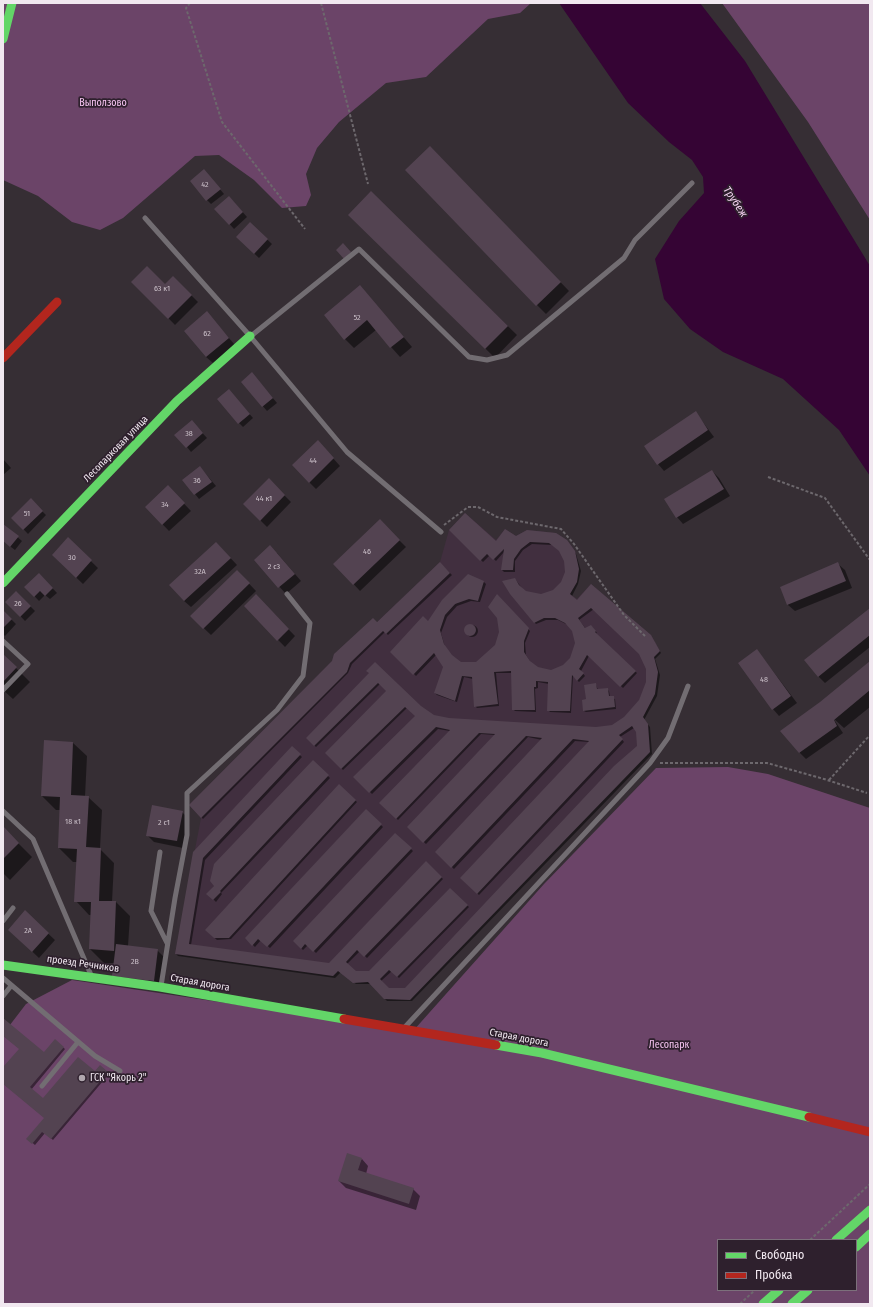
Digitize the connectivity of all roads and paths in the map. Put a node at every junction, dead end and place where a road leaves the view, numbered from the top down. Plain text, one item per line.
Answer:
1 (12, 3) edge
2 (190, 3) edge
3 (321, 3) edge
4 (3, 39) edge
5 (692, 183) dead end
6 (368, 184) dead end
7 (145, 218) dead end
8 (305, 228) dead end
9 (57, 302) dead end
10 (250, 336) junction
11 (3, 358) edge
12 (768, 478) dead end
13 (440, 531) joint
14 (870, 560) edge
15 (3, 583) edge
16 (287, 594) dead end
17 (645, 636) dead end
18 (3, 640) edge
19 (688, 686) dead end
20 (3, 690) edge
21 (870, 735) edge
22 (650, 763) junction
23 (829, 780) junction
24 (867, 793) dead end
25 (3, 811) edge
26 (160, 852) dead end
27 (13, 908) dead end
28 (3, 921) edge
29 (168, 944) junction
30 (3, 965) edge
31 (91, 976) junction
32 (3, 978) edge
33 (11, 986) junction
34 (160, 987) junction
35 (3, 996) edge
36 (402, 1030) junction
37 (78, 1042) junction
38 (120, 1071) dead end
39 (42, 1086) dead end
40 (870, 1132) edge
41 (870, 1184) edge
42 (870, 1210) edge
43 (870, 1234) edge
44 (811, 1239) edge
45 (837, 1239) edge
46 (857, 1246) edge
47 (754, 1291) edge
48 (777, 1291) edge
49 (807, 1291) edge
50 (740, 1304) edge
51 (763, 1304) edge
52 (792, 1304) edge

1 - 4 street
2 - 8 path
3 - 6 path
5 - 10 lane
7 - 10 lane
9 - 11 street
10 - 13 lane
10 - 15 street, Лесопарковая улица
12 - 14 path
13 - 17 path
16 - 29 lane
18 - 20 lane
19 - 22 lane
21 - 23 path
22 - 23 path
22 - 36 lane
23 - 24 path
25 - 31 lane
26 - 29 lane
27 - 28 lane
29 - 34 lane
30 - 31 street, проезд Речников
31 - 34 street, проезд Речников
32 - 33 lane
33 - 35 lane
33 - 37 lane
34 - 36 street, Старая дорога
36 - 40 street, Старая дорога
37 - 38 lane
37 - 39 lane
41 - 44 path
42 - 45 street
43 - 46 street
47 - 50 path
48 - 51 street
49 - 52 street

